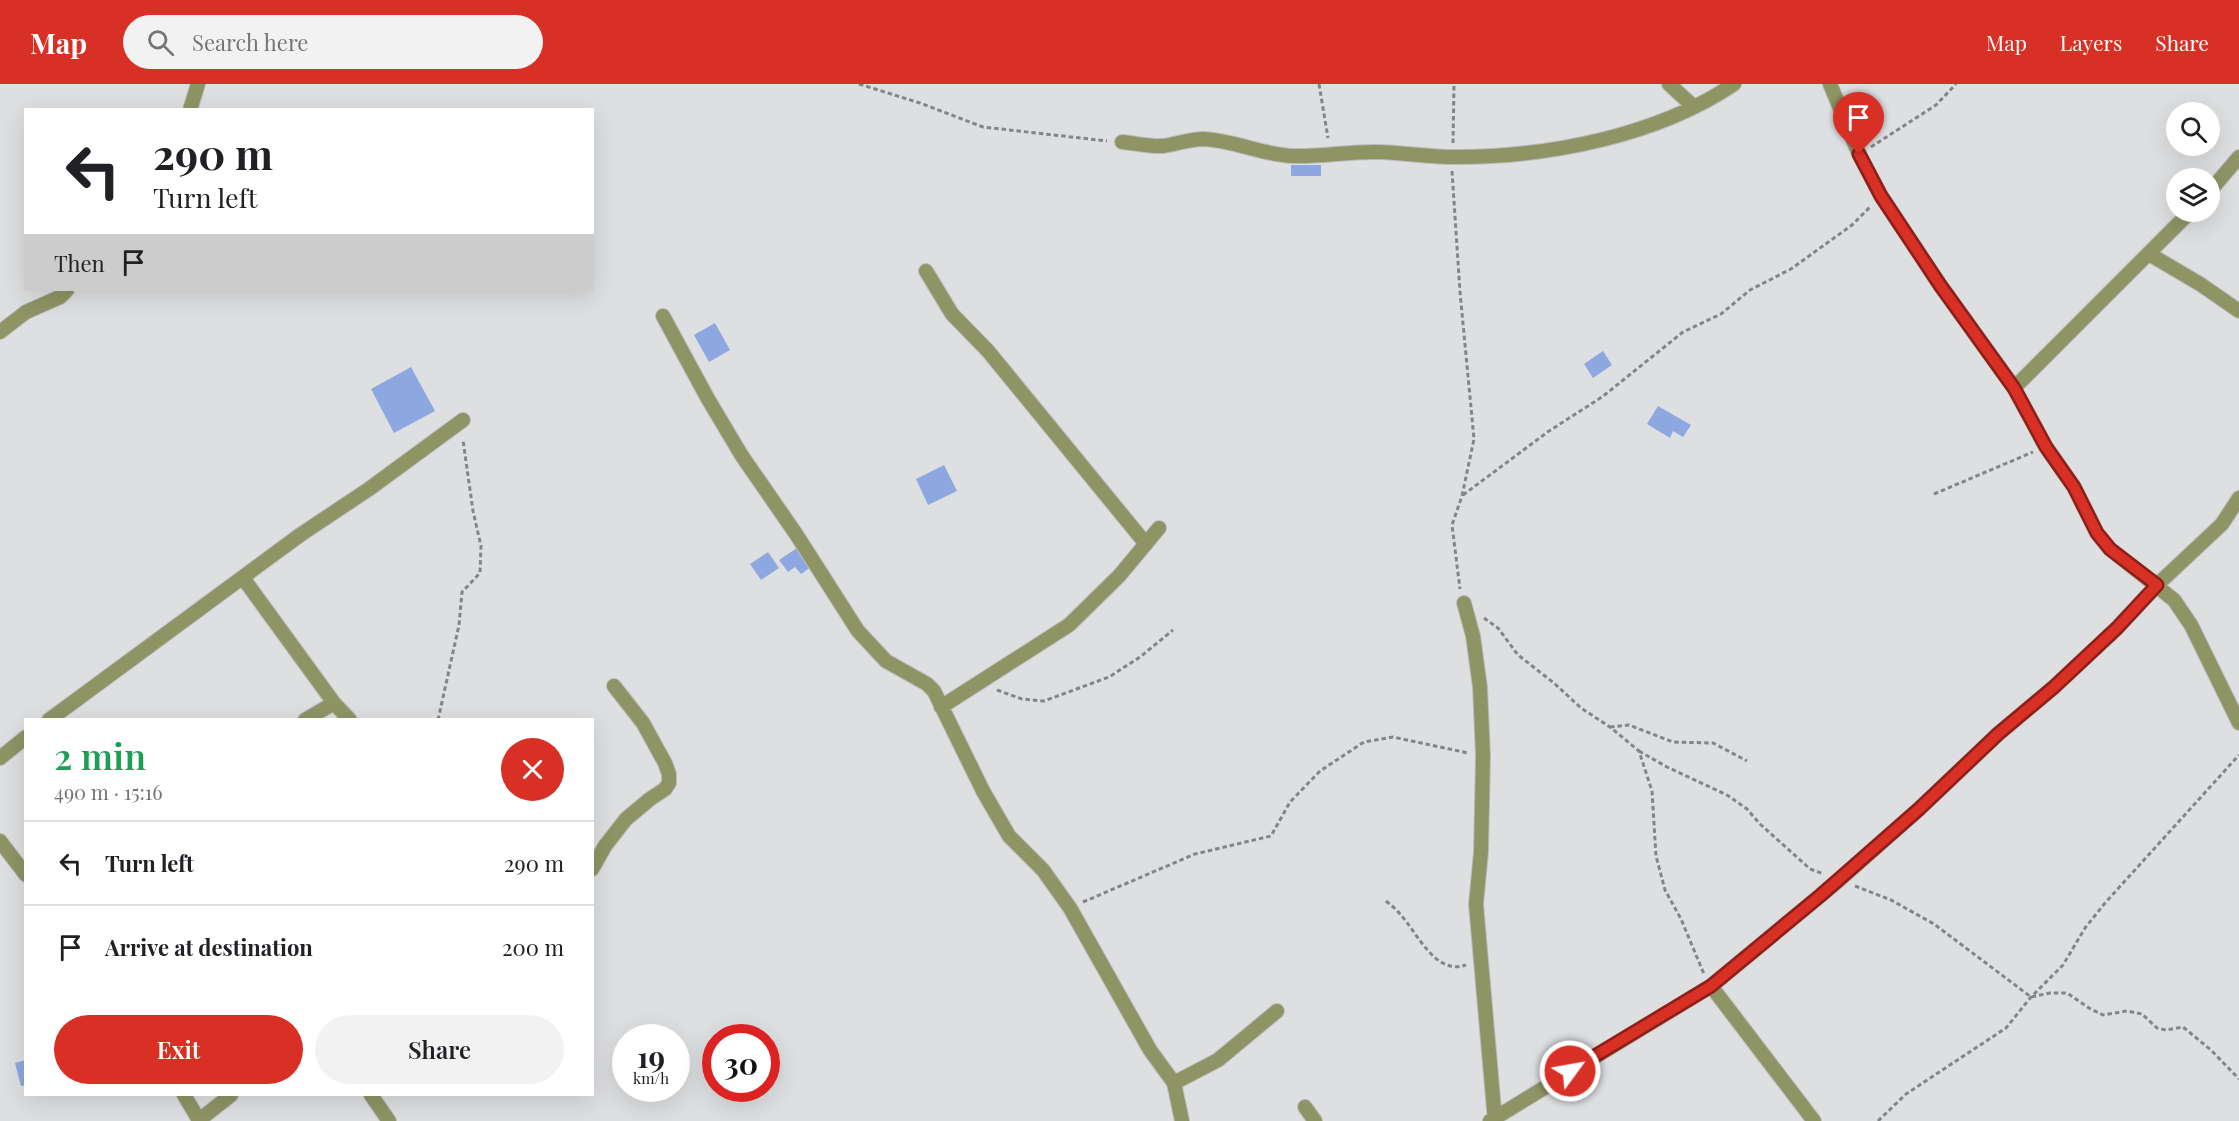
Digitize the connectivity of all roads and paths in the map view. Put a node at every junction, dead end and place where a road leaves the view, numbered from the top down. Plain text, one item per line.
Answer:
1 (198, 84) edge
2 (858, 84) edge
3 (1319, 84) edge
4 (1454, 84) edge
5 (1669, 84) edge
6 (1734, 84) edge
7 (1830, 84) edge
8 (1956, 84) edge
9 (1694, 107) junction
10 (191, 108) edge
11 (1122, 142) joint
12 (1331, 154) junction
13 (1859, 154) junction
14 (2239, 157) edge
15 (1453, 158) junction
16 (2220, 179) edge
17 (1881, 196) junction
18 (2180, 222) edge
19 (2149, 254) junction
20 (926, 271) dead end
21 (66, 291) edge
22 (2239, 311) edge
23 (663, 316) dead end
24 (0, 332) edge
25 (2014, 388) junction
26 (462, 420) joint
27 (2046, 447) junction
28 (1934, 494) dead end
29 (1462, 496) junction
30 (2239, 498) edge
31 (1159, 528) dead end
32 (1146, 544) junction
33 (243, 578) junction
34 (2157, 585) junction
35 (1464, 603) junction
36 (1173, 630) dead end
37 (979, 682) junction
38 (614, 686) dead end
39 (334, 703) junction
40 (941, 706) junction
41 (52, 718) edge
42 (308, 718) edge
43 (348, 718) edge
44 (438, 718) edge
45 (2239, 723) edge
46 (1610, 727) junction
47 (24, 739) edge
48 (1640, 751) junction
49 (2239, 755) edge
50 (1483, 756) junction
51 (0, 758) edge
52 (1747, 761) dead end
53 (0, 841) edge
54 (594, 865) edge
55 (24, 872) edge
56 (1839, 880) junction
57 (1386, 901) dead end
58 (1070, 908) junction
59 (1481, 958) junction
60 (1711, 986) junction
61 (2031, 997) junction
62 (1277, 1011) dead end
63 (2239, 1078) edge
64 (1174, 1083) junction
65 (185, 1096) edge
66 (230, 1096) edge
67 (372, 1096) edge
68 (1305, 1107) dead end
69 (1494, 1120) edge
70 (198, 1121) edge
71 (389, 1121) edge
72 (1182, 1121) edge
73 (1315, 1121) edge
74 (1814, 1121) edge
75 (1878, 1121) edge

1 - 10 street
2 - 11 path
3 - 12 path
4 - 15 path
5 - 9 street
6 - 9 street
7 - 13 street
8 - 13 path
9 - 15 street
11 - 12 street
12 - 15 street
13 - 17 street
14 - 16 street
15 - 29 path
17 - 25 street
17 - 29 path
18 - 19 street
19 - 22 street
19 - 25 street
20 - 32 street
21 - 24 street
23 - 40 street
25 - 27 street
26 - 33 street
26 - 44 path
27 - 28 path
27 - 34 street
29 - 35 path
30 - 34 street
31 - 32 street
32 - 37 street
33 - 39 street
33 - 41 street
34 - 45 street
34 - 56 street
35 - 46 path
35 - 50 street
36 - 37 path
37 - 40 street
38 - 54 street
39 - 42 street
39 - 43 street
40 - 58 street
46 - 48 path
46 - 52 path
47 - 51 street
48 - 56 path
48 - 60 path
49 - 61 path
50 - 58 path
50 - 59 street
53 - 55 street
56 - 60 street
56 - 61 path
57 - 59 path
58 - 64 street
59 - 69 street
60 - 69 street
60 - 74 street
61 - 63 path
61 - 75 path
62 - 64 street
64 - 72 street
65 - 70 street
66 - 70 street
67 - 71 street
68 - 73 street

